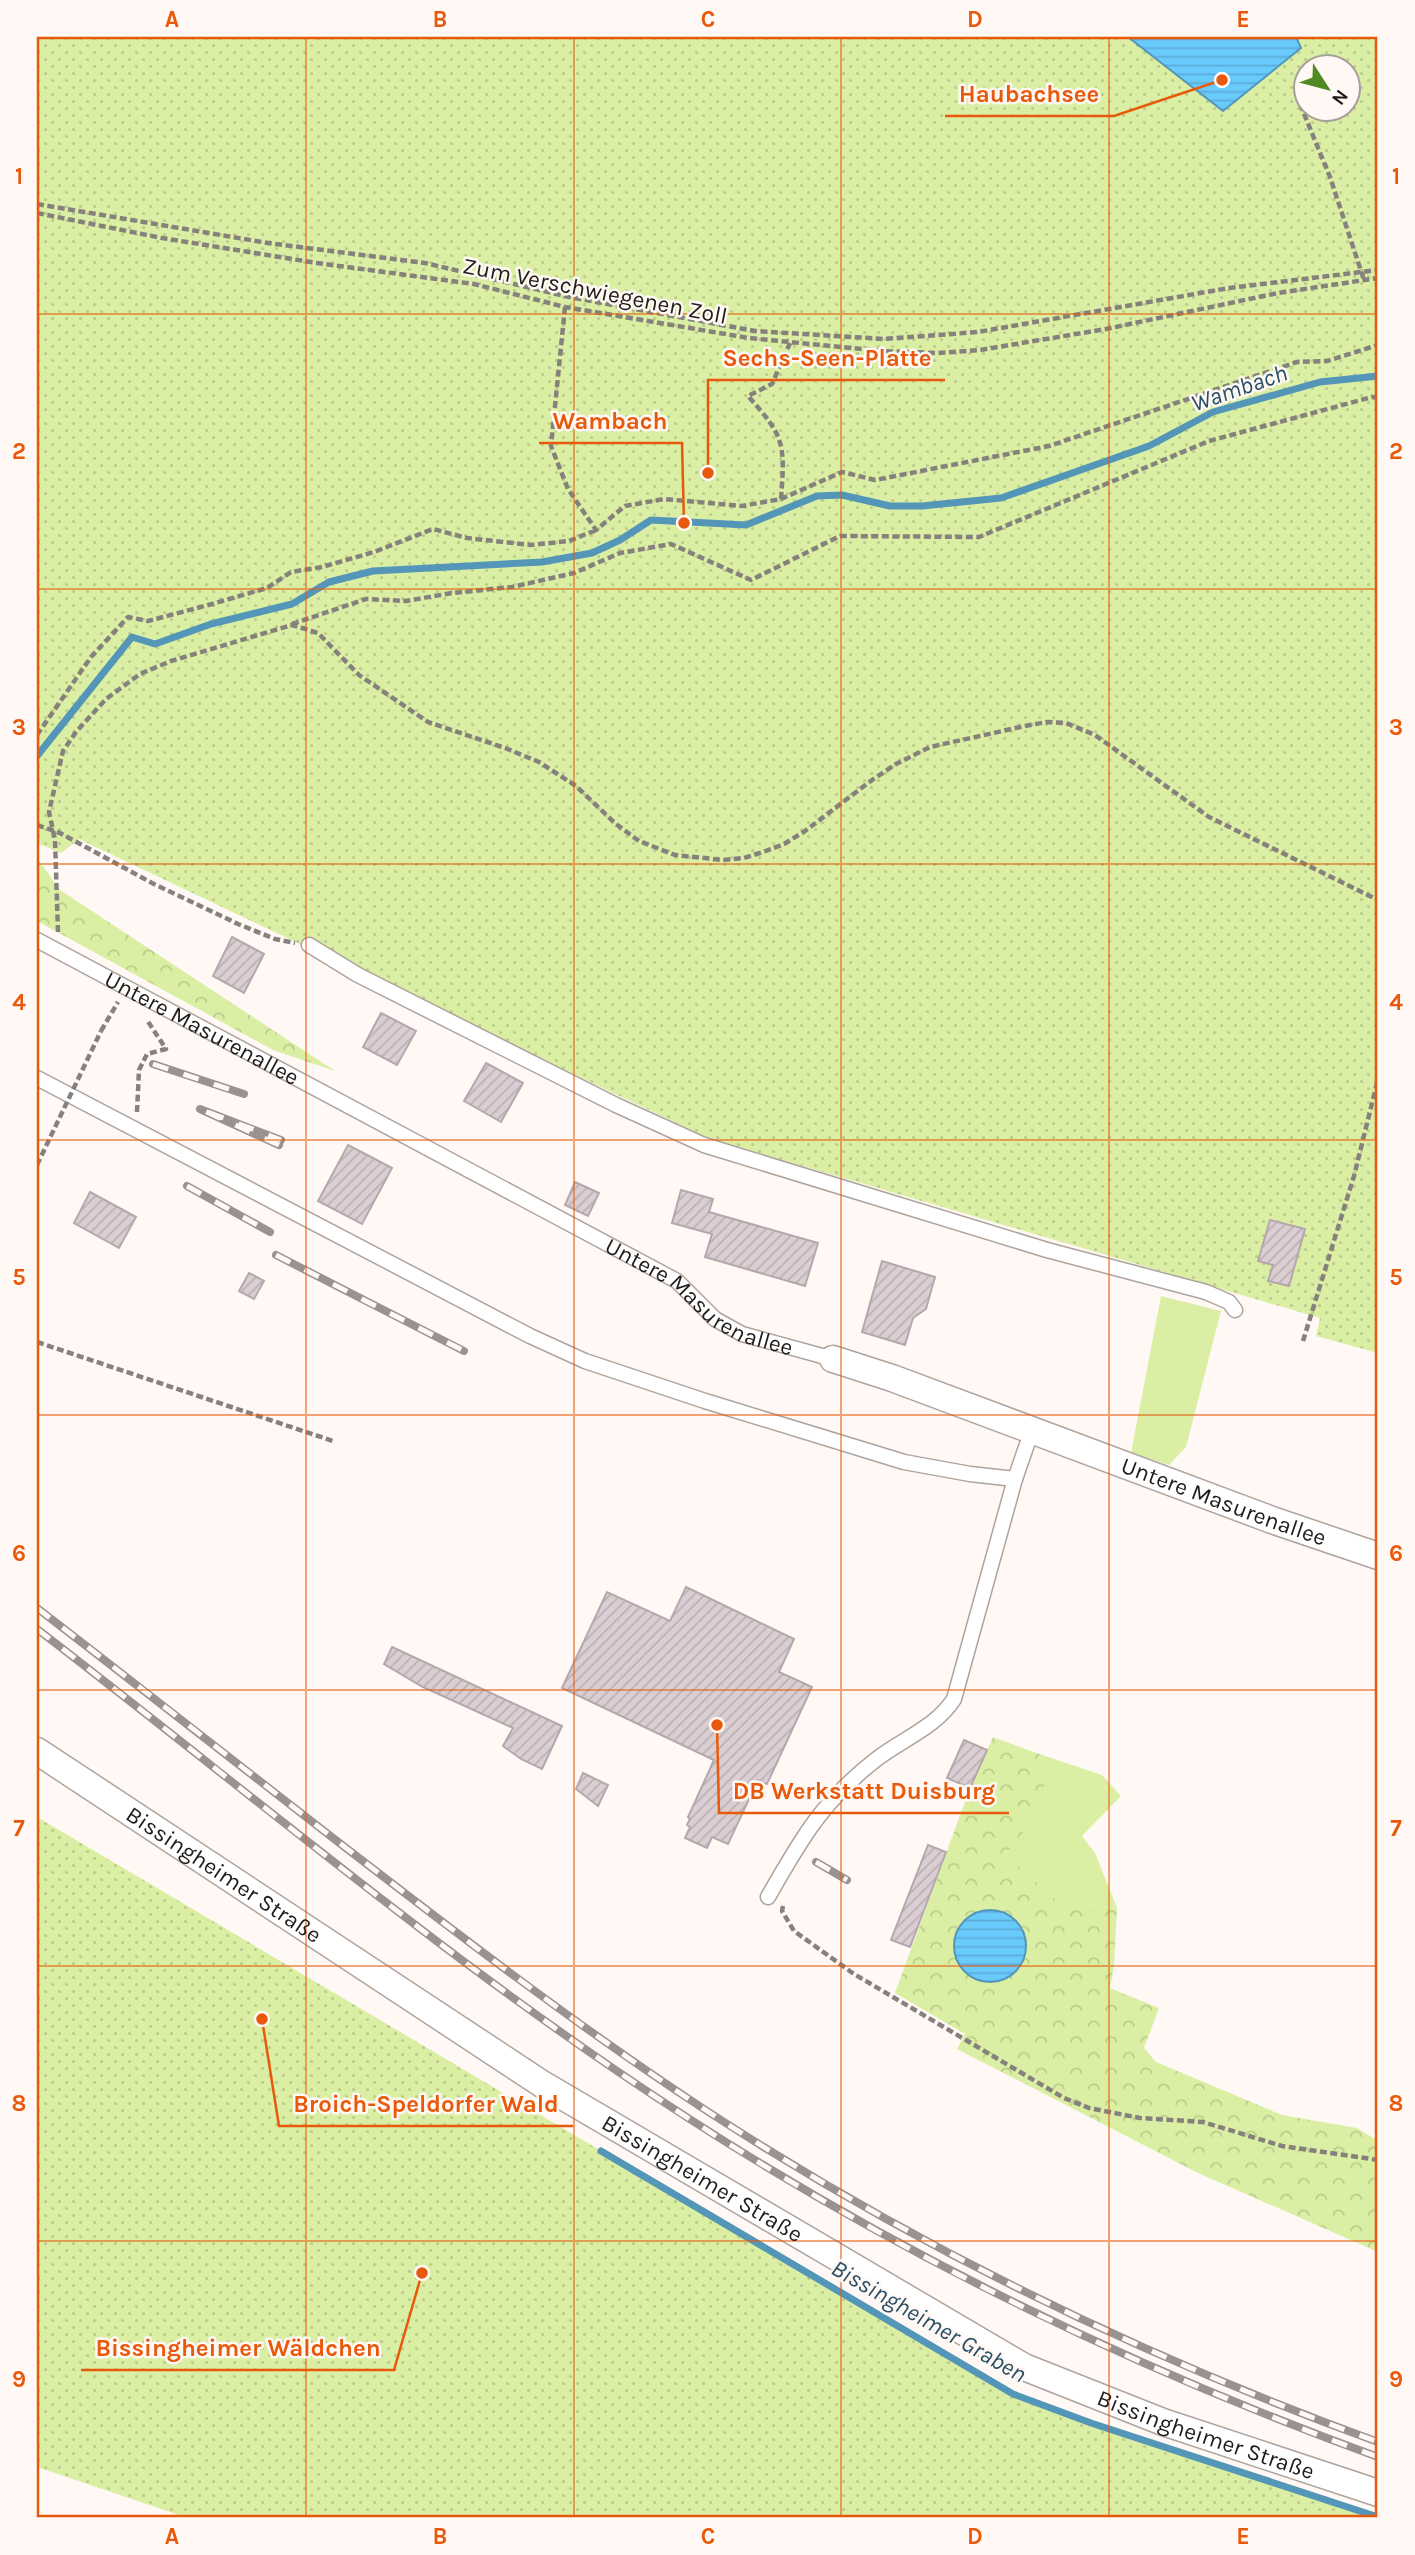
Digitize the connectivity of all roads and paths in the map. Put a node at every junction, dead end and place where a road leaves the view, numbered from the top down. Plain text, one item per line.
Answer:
1 (1308, 122) edge
2 (37, 204) edge
3 (37, 213) edge
4 (1378, 270) edge
5 (1361, 272) junction
6 (1378, 278) edge
7 (1364, 280) junction
8 (565, 307) junction
9 (790, 343) junction
10 (1378, 345) edge
11 (1378, 398) edge
12 (781, 499) junction
13 (597, 530) junction
14 (292, 625) junction
15 (37, 734) edge
16 (37, 825) edge
17 (51, 829) junction
18 (1378, 900) edge
19 (37, 940) edge
20 (309, 945) joint
21 (59, 951) junction
22 (127, 988) junction
23 (145, 1016) dead end
24 (37, 1077) edge
25 (1378, 1079) edge
26 (136, 1131) junction
27 (37, 1165) edge
28 (1235, 1310) dead end
29 (1303, 1341) dead end
30 (37, 1342) edge
31 (833, 1359) joint
32 (1032, 1430) junction
33 (333, 1441) dead end
34 (1015, 1479) junction
35 (1378, 1556) edge
36 (37, 1751) edge
37 (768, 1897) dead end
38 (783, 1904) dead end
39 (1378, 2160) edge
40 (1378, 2493) edge

1 - 5 path
2 - 5 path
3 - 8 path, Zum Verschwiegenen Zoll
4 - 5 path
5 - 7 path
6 - 7 path, Zum Verschwiegenen Zoll
7 - 9 path, Zum Verschwiegenen Zoll
8 - 9 path, Zum Verschwiegenen Zoll
8 - 13 path
9 - 12 path
10 - 12 path
11 - 14 path
12 - 13 path
13 - 15 path
14 - 17 path
14 - 18 path
16 - 17 path
17 - 20 path
17 - 21 path
19 - 21 lane, Untere Masurenallee
20 - 28 lane
21 - 22 lane, Untere Masurenallee
22 - 27 path, bridge
22 - 31 lane, Untere Masurenallee
23 - 26 path
24 - 26 lane
25 - 29 path
26 - 34 lane
30 - 33 path
31 - 32 street, Untere Masurenallee
32 - 34 lane
32 - 35 street, Untere Masurenallee
34 - 37 lane
36 - 40 street, Bissingheimer Straße
38 - 39 path

